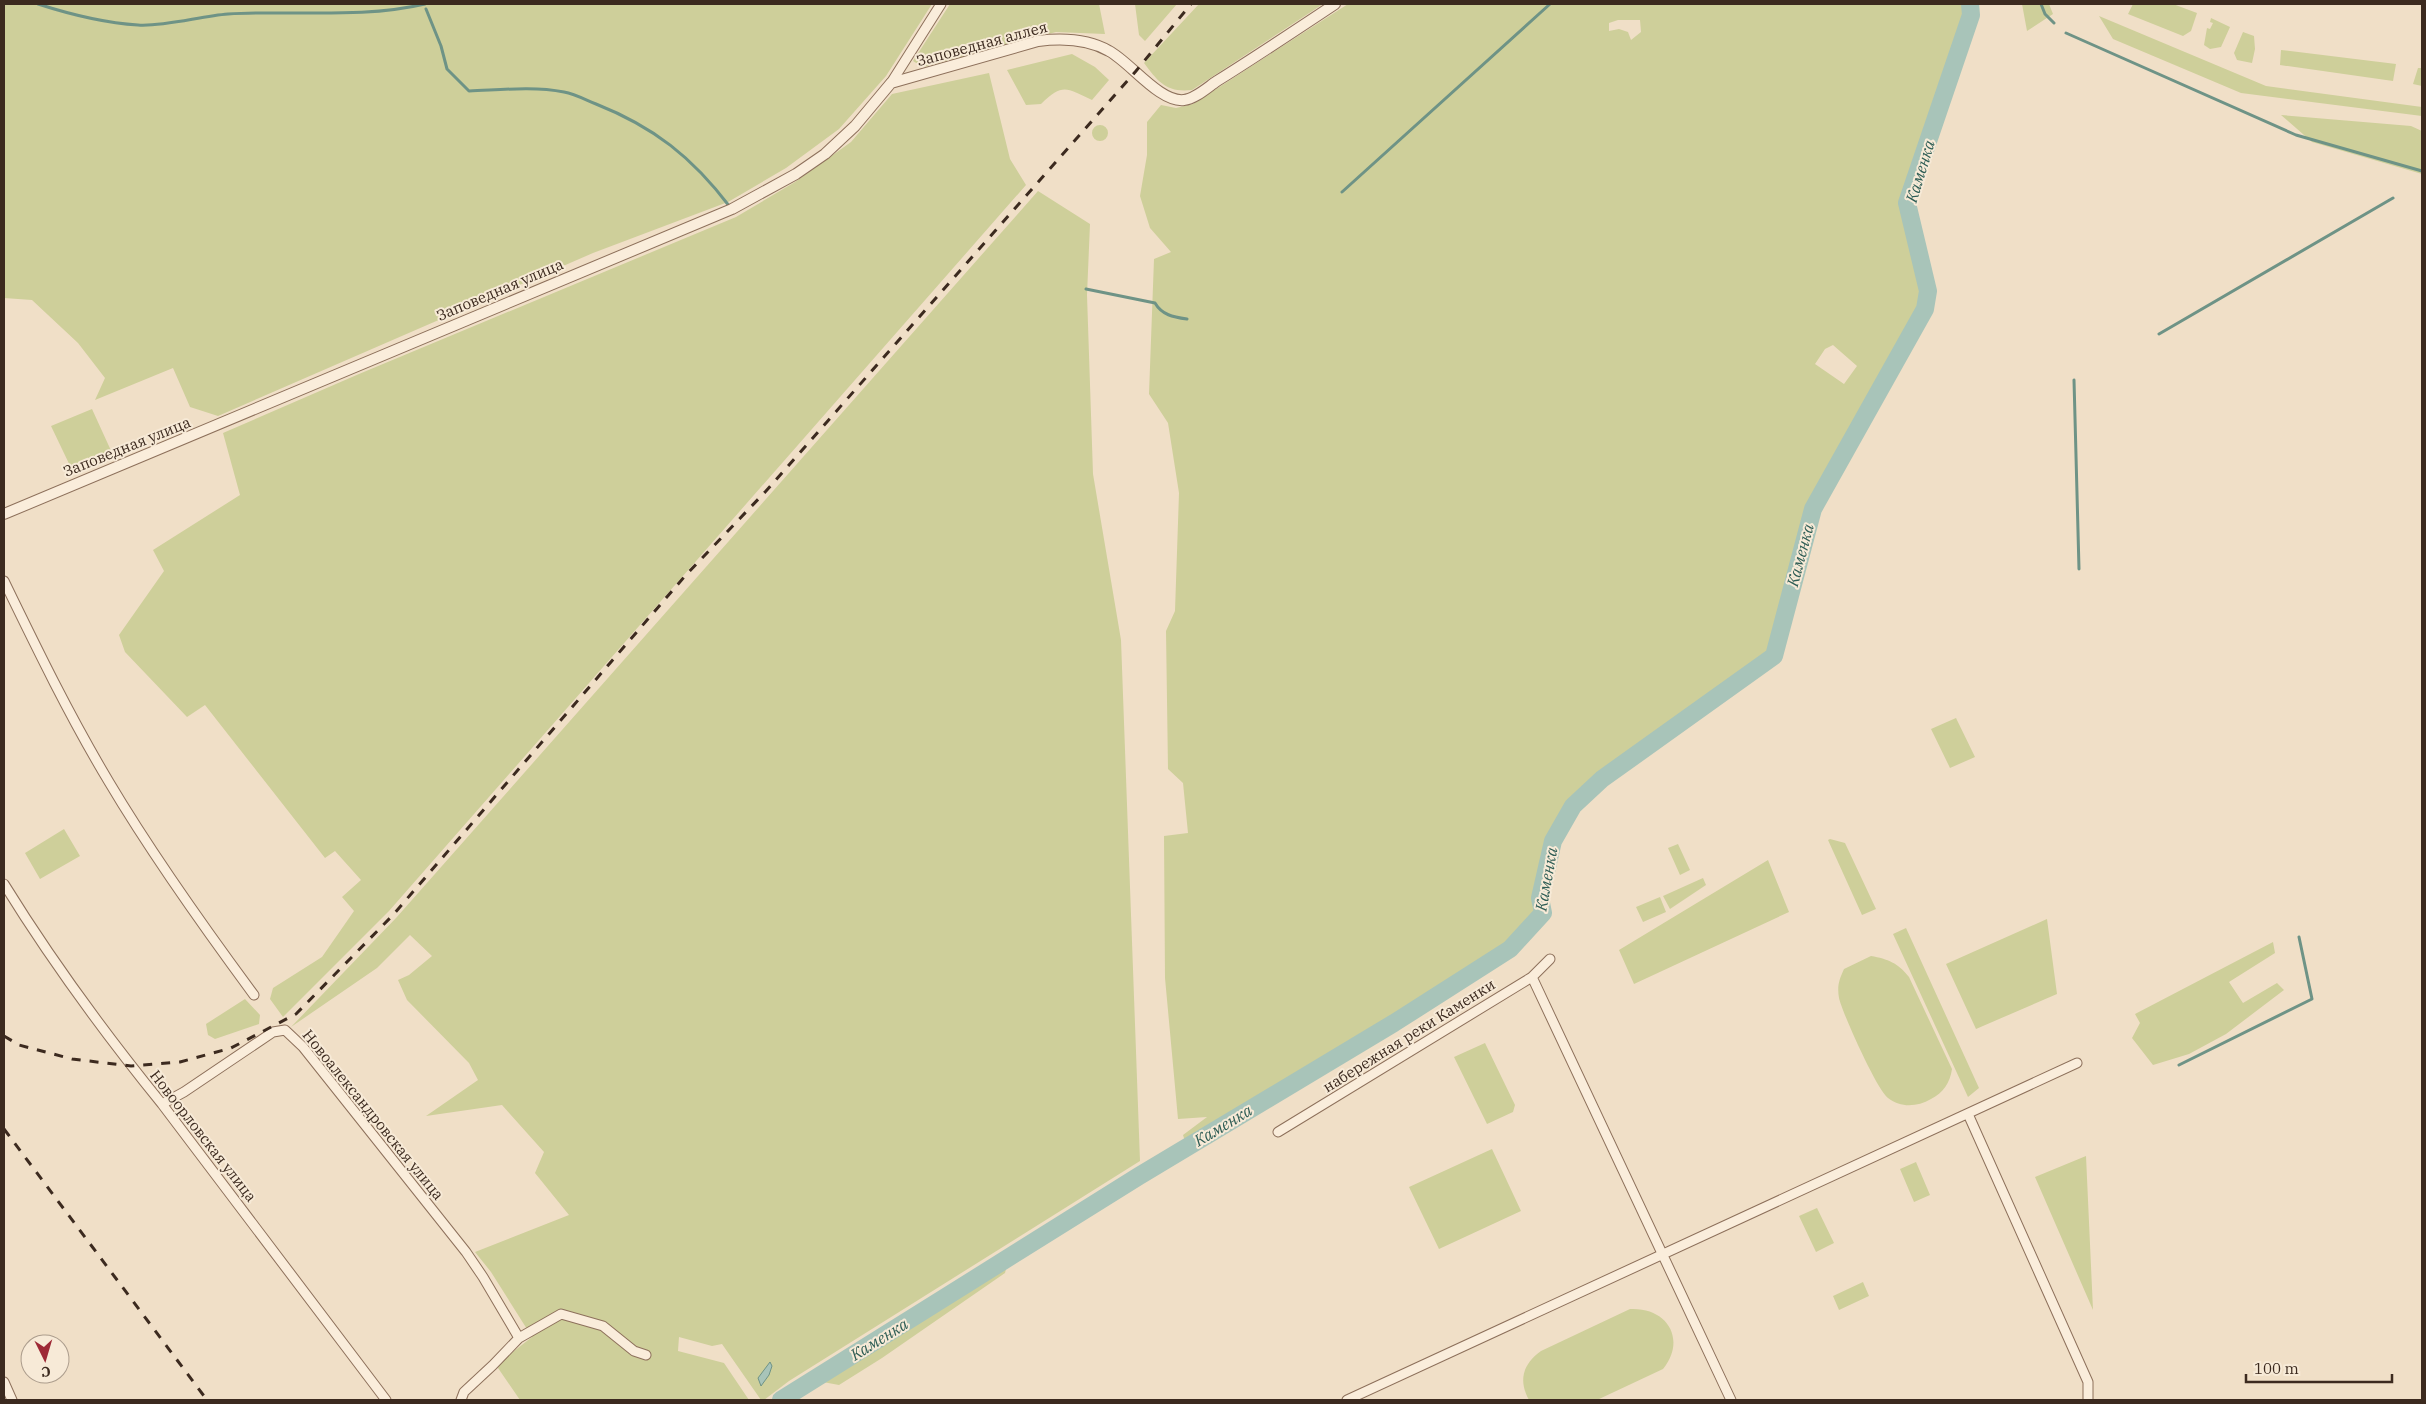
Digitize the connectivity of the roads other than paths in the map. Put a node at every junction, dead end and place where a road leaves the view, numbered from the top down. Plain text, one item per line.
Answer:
1 (941, 4) edge
2 (1335, 4) edge
3 (891, 83) junction
4 (4, 514) edge
5 (4, 581) edge
6 (4, 884) edge
7 (1550, 959) dead end
8 (1532, 977) junction
9 (254, 995) dead end
10 (2077, 1063) dead end
11 (162, 1104) junction
12 (1968, 1114) junction
13 (1278, 1132) dead end
14 (1663, 1255) junction
15 (519, 1338) junction
16 (646, 1355) dead end
17 (4, 1382) edge
18 (12, 1400) edge
19 (386, 1400) edge
20 (461, 1400) edge
21 (1347, 1400) edge
22 (1731, 1400) edge
23 (2088, 1400) edge

1 - 3 street, Заповедная улица
2 - 3 street, Заповедная аллея
3 - 4 street, Заповедная улица
5 - 9 street
6 - 11 street, Новоорловская улица
7 - 8 street, набережная реки Каменки
8 - 13 street, набережная реки Каменки
8 - 14 street
10 - 12 street
11 - 15 street, Новоалександровская улица
11 - 19 street, Новоорловская улица
12 - 14 street
12 - 23 street
14 - 21 street
14 - 22 street
15 - 16 street
15 - 20 street
17 - 18 street

